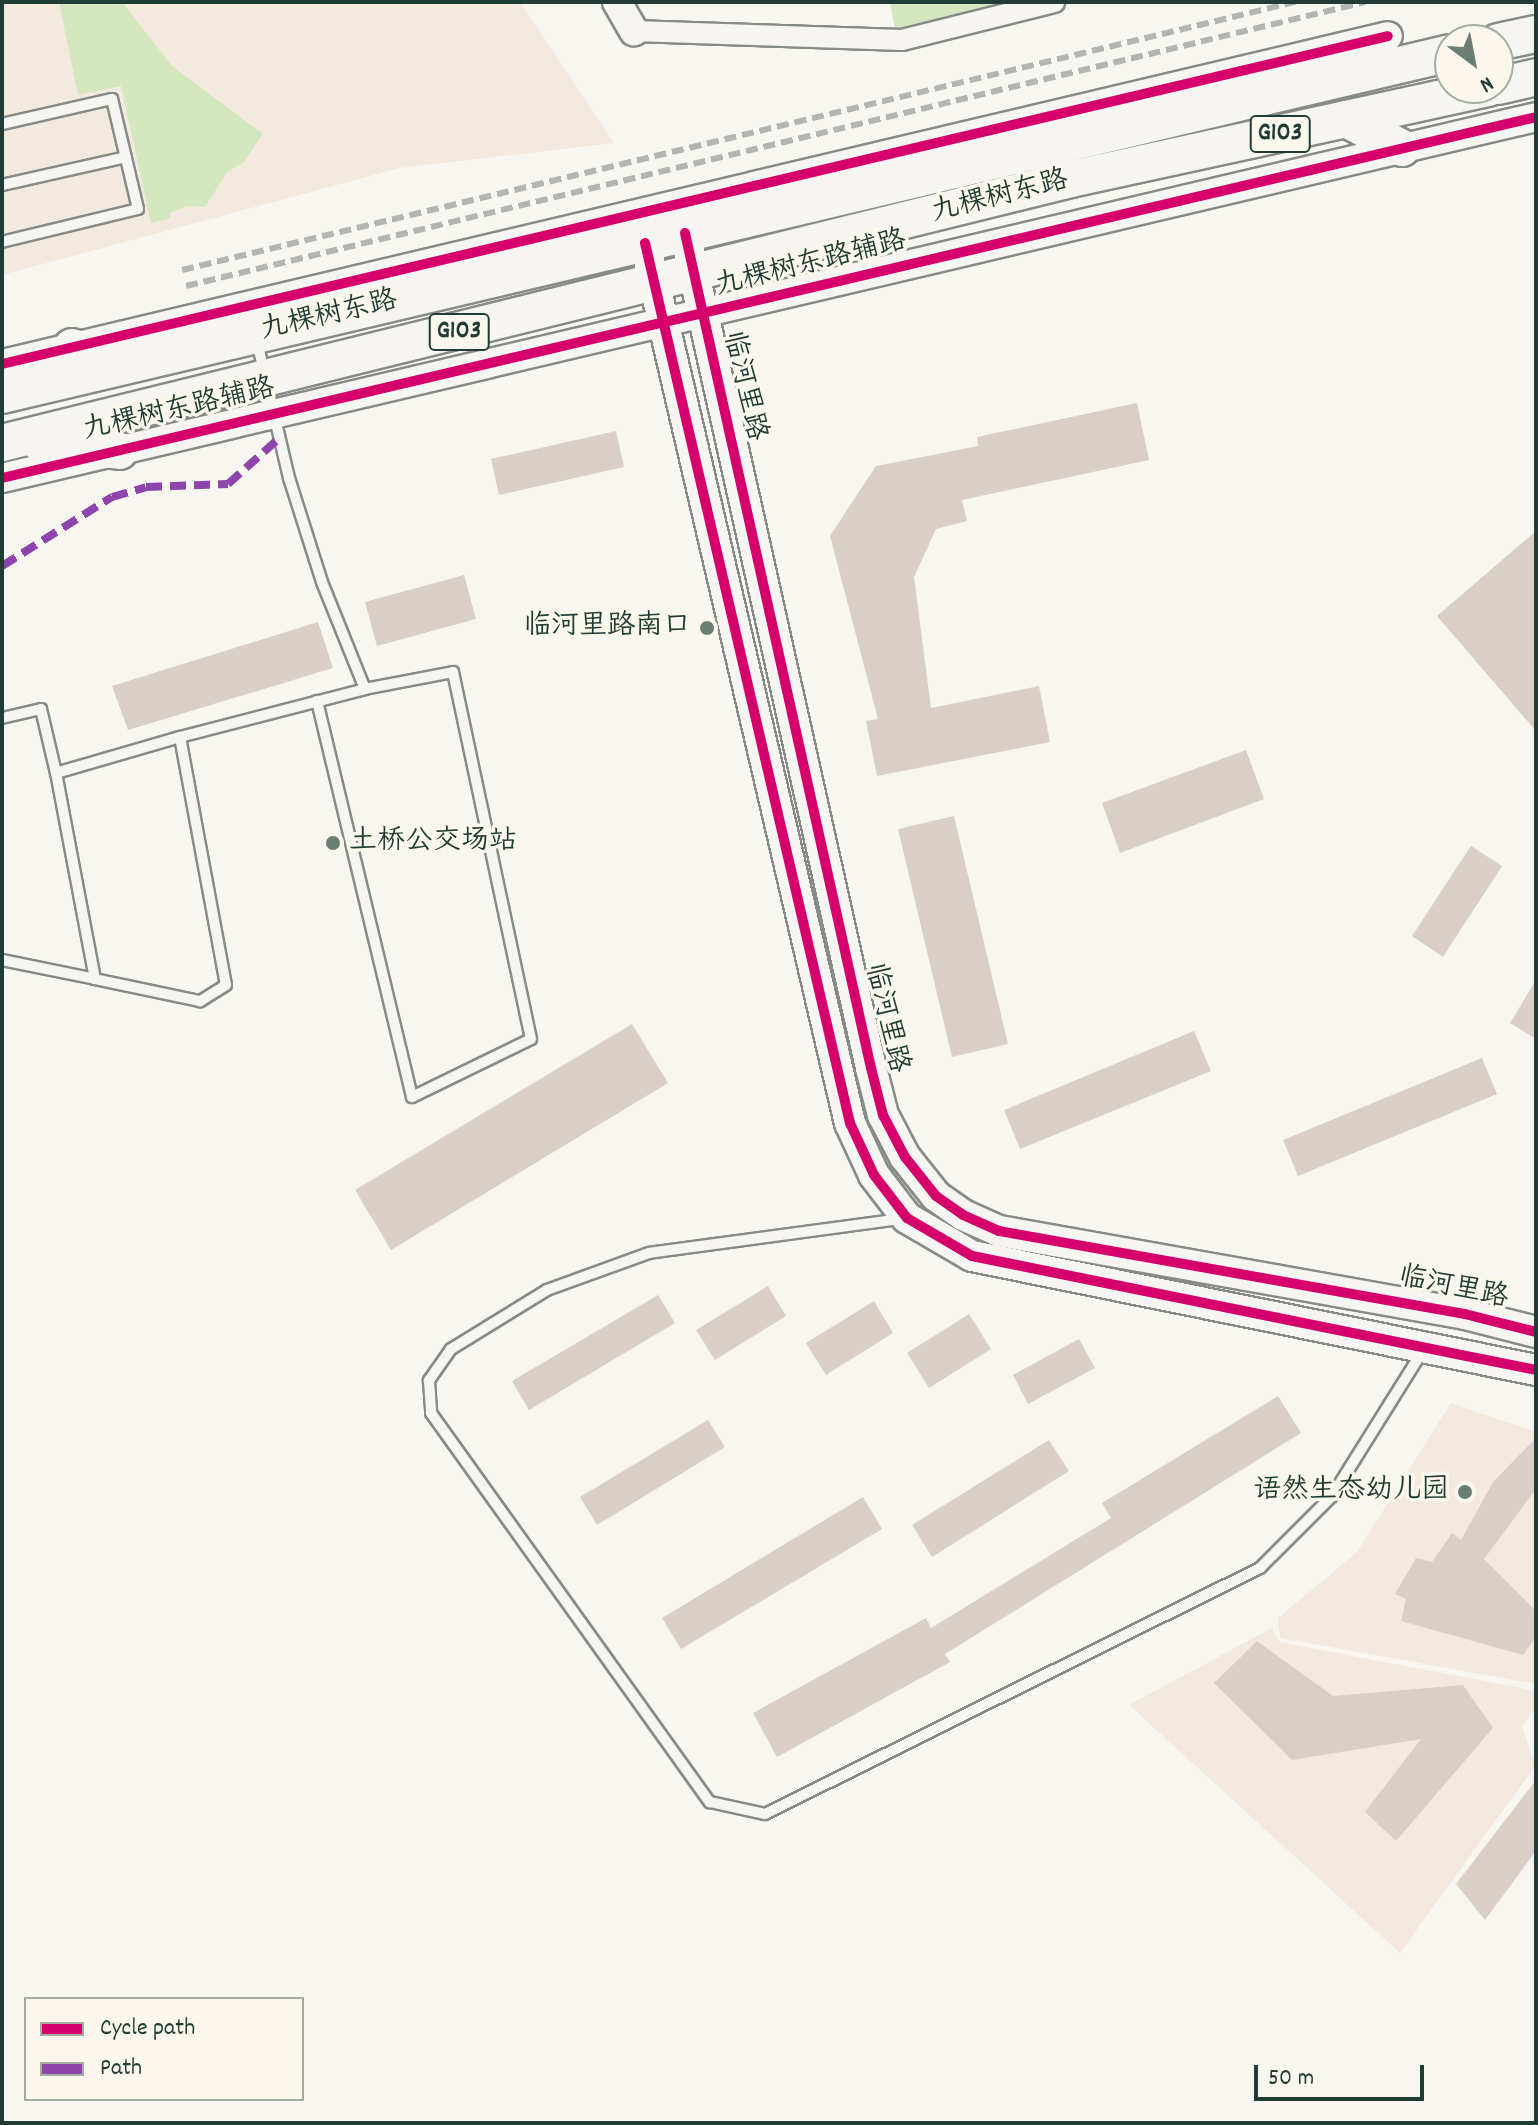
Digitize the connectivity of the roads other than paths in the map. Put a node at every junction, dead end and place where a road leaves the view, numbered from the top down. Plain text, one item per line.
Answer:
1 (617, 2) edge
2 (1054, 2) edge
3 (634, 31) joint
4 (1536, 34) edge
5 (1388, 36) dead end
6 (1514, 39) edge
7 (1434, 57) edge
8 (1536, 77) edge
9 (1514, 82) edge
10 (1434, 100) edge
11 (1536, 117) edge
12 (1346, 119) junction
13 (2, 124) edge
14 (1402, 148) junction
15 (126, 157) junction
16 (2, 185) edge
17 (685, 233) junction
18 (2, 242) edge
19 (645, 243) junction
20 (694, 275) junction
21 (654, 283) junction
22 (703, 316) junction
23 (663, 324) junction
24 (256, 333) junction
25 (72, 347) junction
26 (132, 363) junction
27 (2, 364) edge
28 (2, 395) edge
29 (268, 397) junction
30 (12, 441) edge
31 (120, 451) junction
32 (2, 478) edge
33 (365, 689) junction
34 (317, 701) junction
35 (2, 718) edge
36 (180, 737) junction
37 (56, 773) junction
38 (2, 960) edge
39 (95, 979) junction
40 (907, 1218) junction
41 (1536, 1332) edge
42 (1425, 1347) junction
43 (1536, 1370) edge

1 - 3 street
2 - 3 street
4 - 6 highway
5 - 25 street
7 - 17 highway, 九棵树东路 / G103
8 - 9 highway
10 - 12 highway, 九棵树东路 / G103
11 - 14 street, 九棵树东路辅路
12 - 14 highway
12 - 20 highway, 九棵树东路 / G103
13 - 15 lane
14 - 22 street, 九棵树东路辅路
15 - 16 lane
15 - 18 lane
17 - 19 highway, 九棵树东路 / G103
17 - 20 main road, 临河里路
19 - 21 main road, 临河里路
19 - 24 highway, 九棵树东路 / G103
20 - 21 highway, 九棵树东路 / G103
20 - 22 main road, 临河里路
21 - 23 main road, 临河里路
21 - 29 highway, 九棵树东路 / G103
22 - 23 street, 九棵树东路辅路
22 - 41 main road, 临河里路
23 - 29 street, 九棵树东路辅路
23 - 40 main road, 临河里路
24 - 26 highway, 九棵树东路 / G103
24 - 29 lane
25 - 26 highway
25 - 27 street
26 - 28 highway, 九棵树东路 / G103
29 - 30 highway, 九棵树东路 / G103
29 - 31 street, 九棵树东路辅路
29 - 33 lane
30 - 31 highway
31 - 32 street, 九棵树东路辅路
33 - 34 lane
33 - 34 lane
34 - 36 lane
35 - 37 lane
36 - 37 lane
36 - 39 lane
37 - 39 lane
38 - 39 lane
40 - 42 main road, 临河里路
40 - 42 lane
42 - 43 main road, 临河里路

